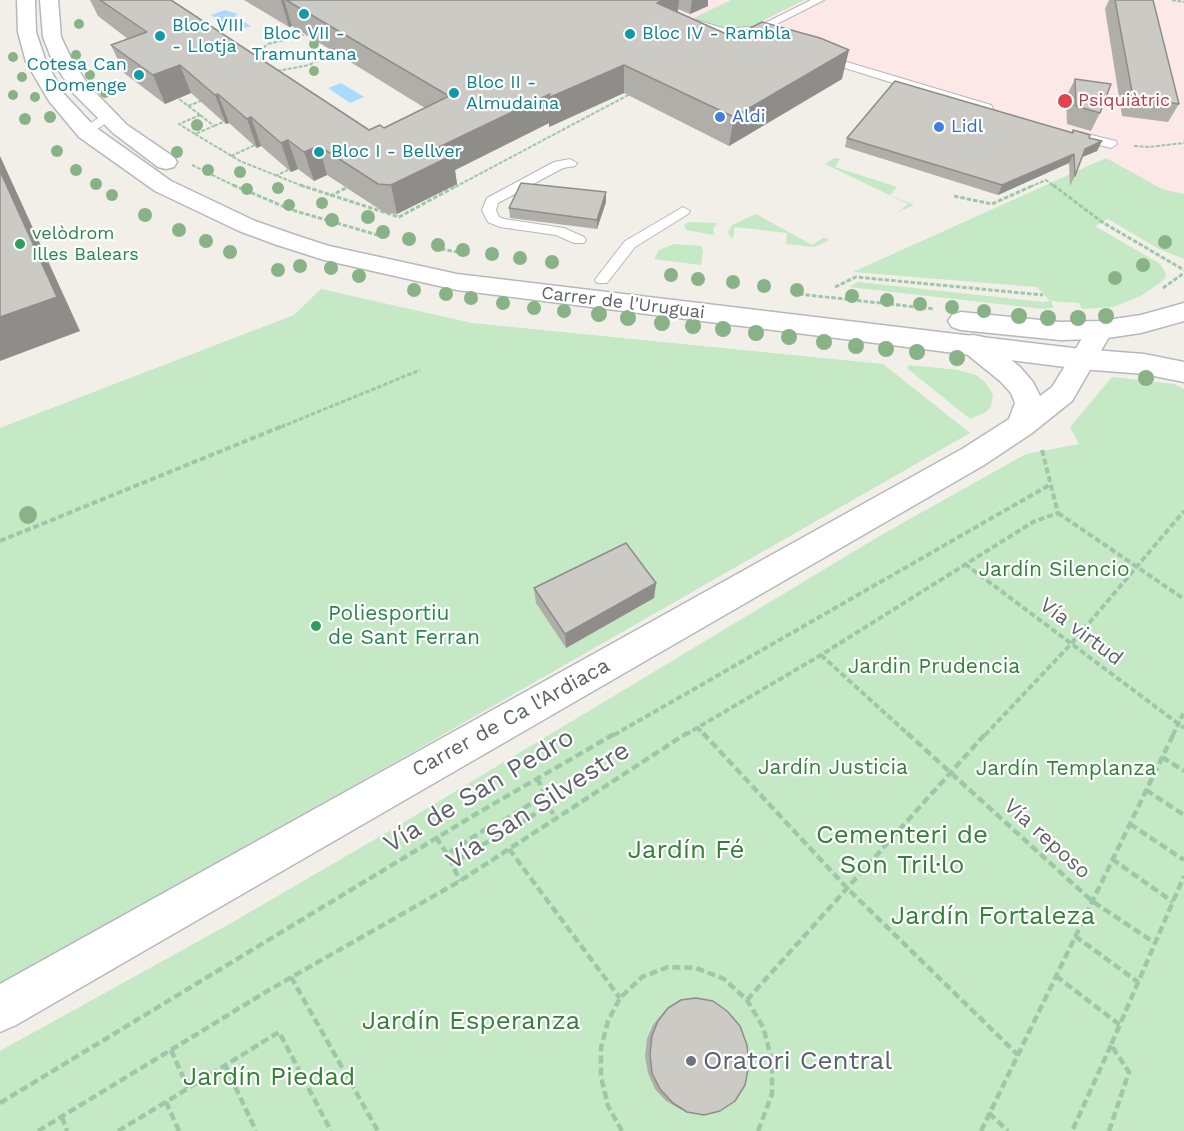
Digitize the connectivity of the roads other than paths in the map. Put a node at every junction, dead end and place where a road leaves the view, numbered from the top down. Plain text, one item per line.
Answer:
1 (26, 0) edge
2 (49, 0) edge
3 (819, 0) edge
4 (686, 19) edge
5 (740, 33) junction
6 (762, 39) edge
7 (806, 53) edge
8 (996, 111) edge
9 (99, 127) junction
10 (1063, 132) edge
11 (1111, 144) road end
12 (570, 163) dead end
13 (683, 211) dead end
14 (579, 240) dead end
15 (602, 280) junction
16 (1184, 312) edge
17 (973, 344) junction
18 (1091, 345) junction
19 (1184, 372) edge
20 (1032, 438) junction
21 (0, 1010) edge

1 - 9 street, Carrer de l'Uruguai
2 - 9 street, Carrer de l'Uruguai
3 - 5 lane
4 - 5 lane
5 - 6 lane
7 - 8 lane
9 - 15 street, Carrer de l'Uruguai
9 - 17 street, Carrer de l'Uruguai
10 - 11 lane
12 - 14 lane
13 - 15 lane
15 - 18 street, Carrer de l'Uruguai
16 - 18 street, Carrer de l'Uruguai
17 - 18 street, Carrer de l'Uruguai
17 - 20 street
18 - 19 street, Carrer de l'Uruguai
18 - 20 street, Carrer de Ca l'Ardiaca
20 - 21 street, Carrer de Ca l'Ardiaca

